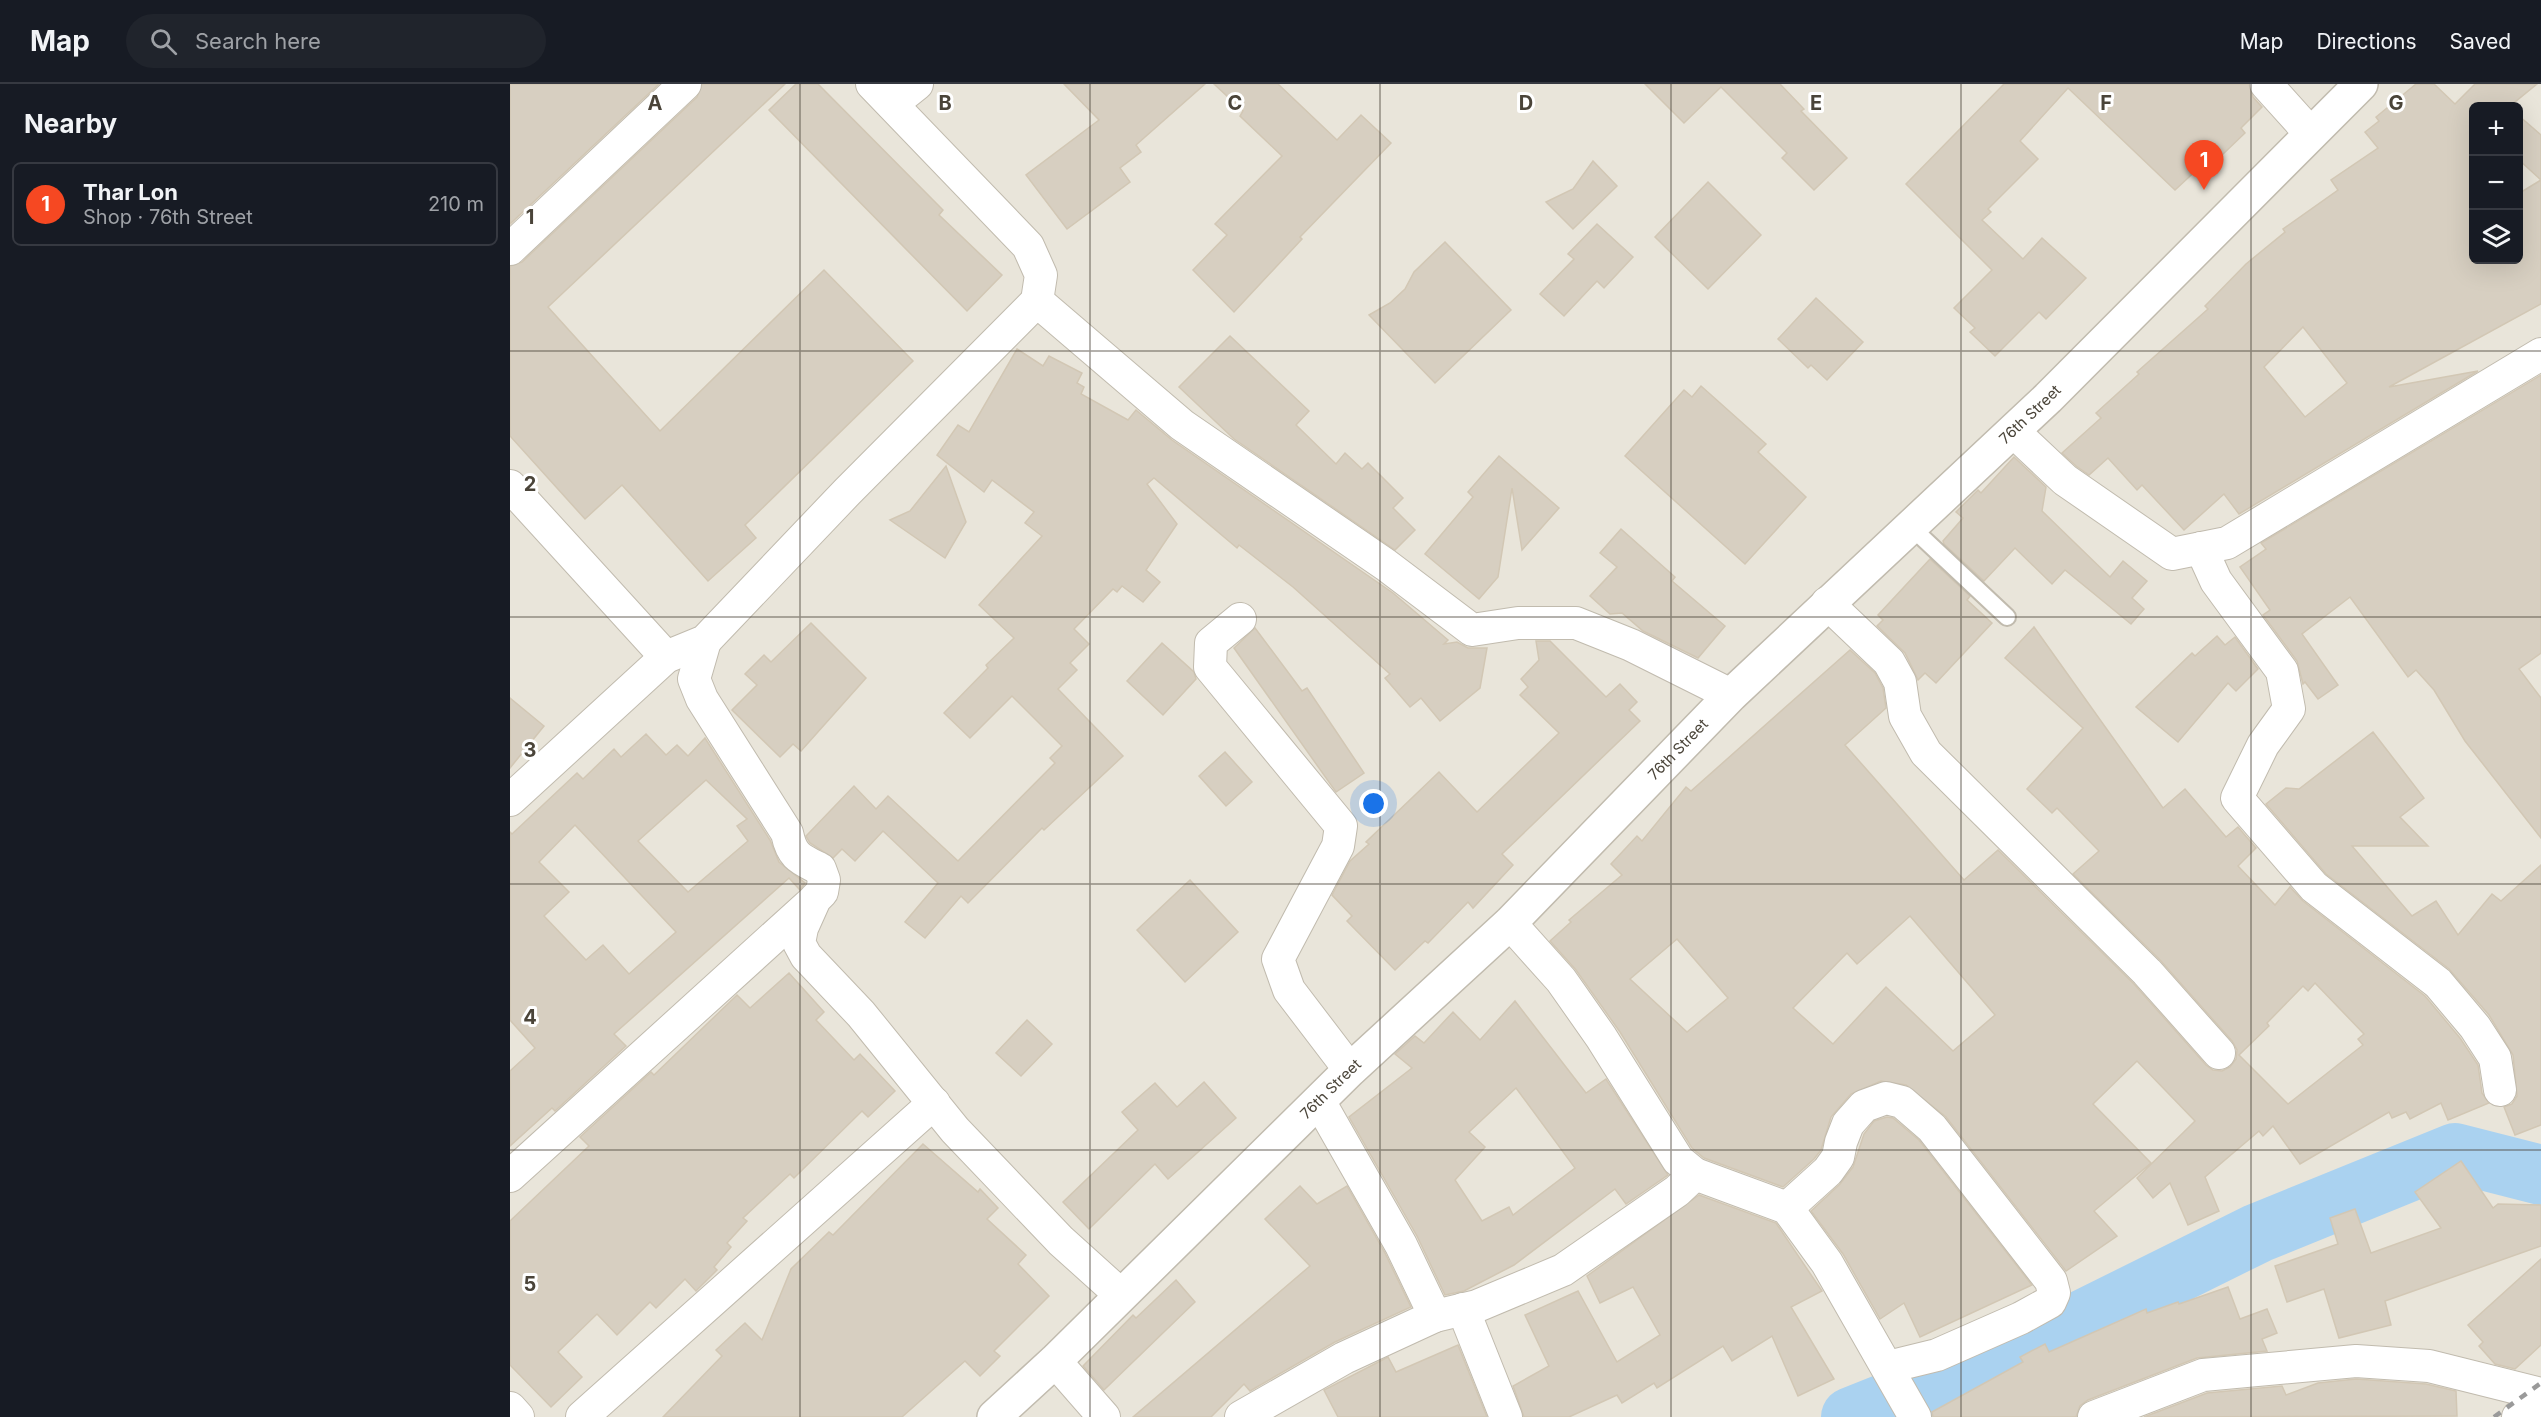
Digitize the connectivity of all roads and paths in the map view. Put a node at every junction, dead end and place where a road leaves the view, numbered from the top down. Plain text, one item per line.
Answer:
1 (685, 84) edge
2 (917, 84) edge
3 (2266, 84) edge
4 (2361, 84) edge
5 (882, 94) edge
6 (2311, 134) junction
7 (510, 249) edge
8 (1037, 301) junction
9 (2541, 354) edge
10 (2013, 431) junction
11 (510, 486) edge
12 (1910, 526) junction
13 (2201, 548) junction
14 (1827, 603) junction
15 (2007, 618) dead end
16 (1240, 619) dead end
17 (705, 641) junction
18 (666, 657) junction
19 (1731, 695) junction
20 (510, 800) edge
21 (815, 899) junction
22 (1510, 923) junction
23 (2219, 1053) dead end
24 (1350, 1070) junction
25 (2500, 1090) dead end
26 (1318, 1101) junction
27 (934, 1103) junction
28 (1695, 1174) junction
29 (510, 1176) edge
30 (1787, 1208) junction
31 (1121, 1295) junction
32 (1449, 1312) junction
33 (1056, 1361) junction
34 (2541, 1394) edge
35 (1900, 1397) edge
36 (2541, 1400) edge
37 (510, 1408) edge
38 (518, 1417) edge
39 (582, 1417) edge
40 (994, 1417) edge
41 (1104, 1417) edge
42 (1241, 1417) edge
43 (1506, 1417) edge
44 (2094, 1417) edge
45 (2518, 1417) edge

1 - 7 street
2 - 5 street
3 - 6 street
4 - 6 street, 76th Street
5 - 8 street
6 - 10 street, 76th Street
8 - 17 street
8 - 19 street
9 - 13 street
10 - 12 street, 76th Street
10 - 13 street
11 - 18 street
12 - 14 street, 76th Street
12 - 15 lane
13 - 25 street
14 - 19 street, 76th Street
14 - 23 street
16 - 24 street
17 - 18 street
17 - 21 street
18 - 20 street
19 - 22 street, 76th Street
21 - 27 street
21 - 29 street
22 - 24 street, 76th Street
22 - 28 street
24 - 26 street, 76th Street
26 - 31 street, 76th Street
26 - 32 street
27 - 31 street
27 - 39 street
28 - 30 street
28 - 32 street
30 - 35 street
30 - 35 street
31 - 33 street, 76th Street
32 - 42 street
32 - 43 street
33 - 40 street, 76th Street
33 - 41 street
34 - 44 street
36 - 45 street
37 - 38 street

